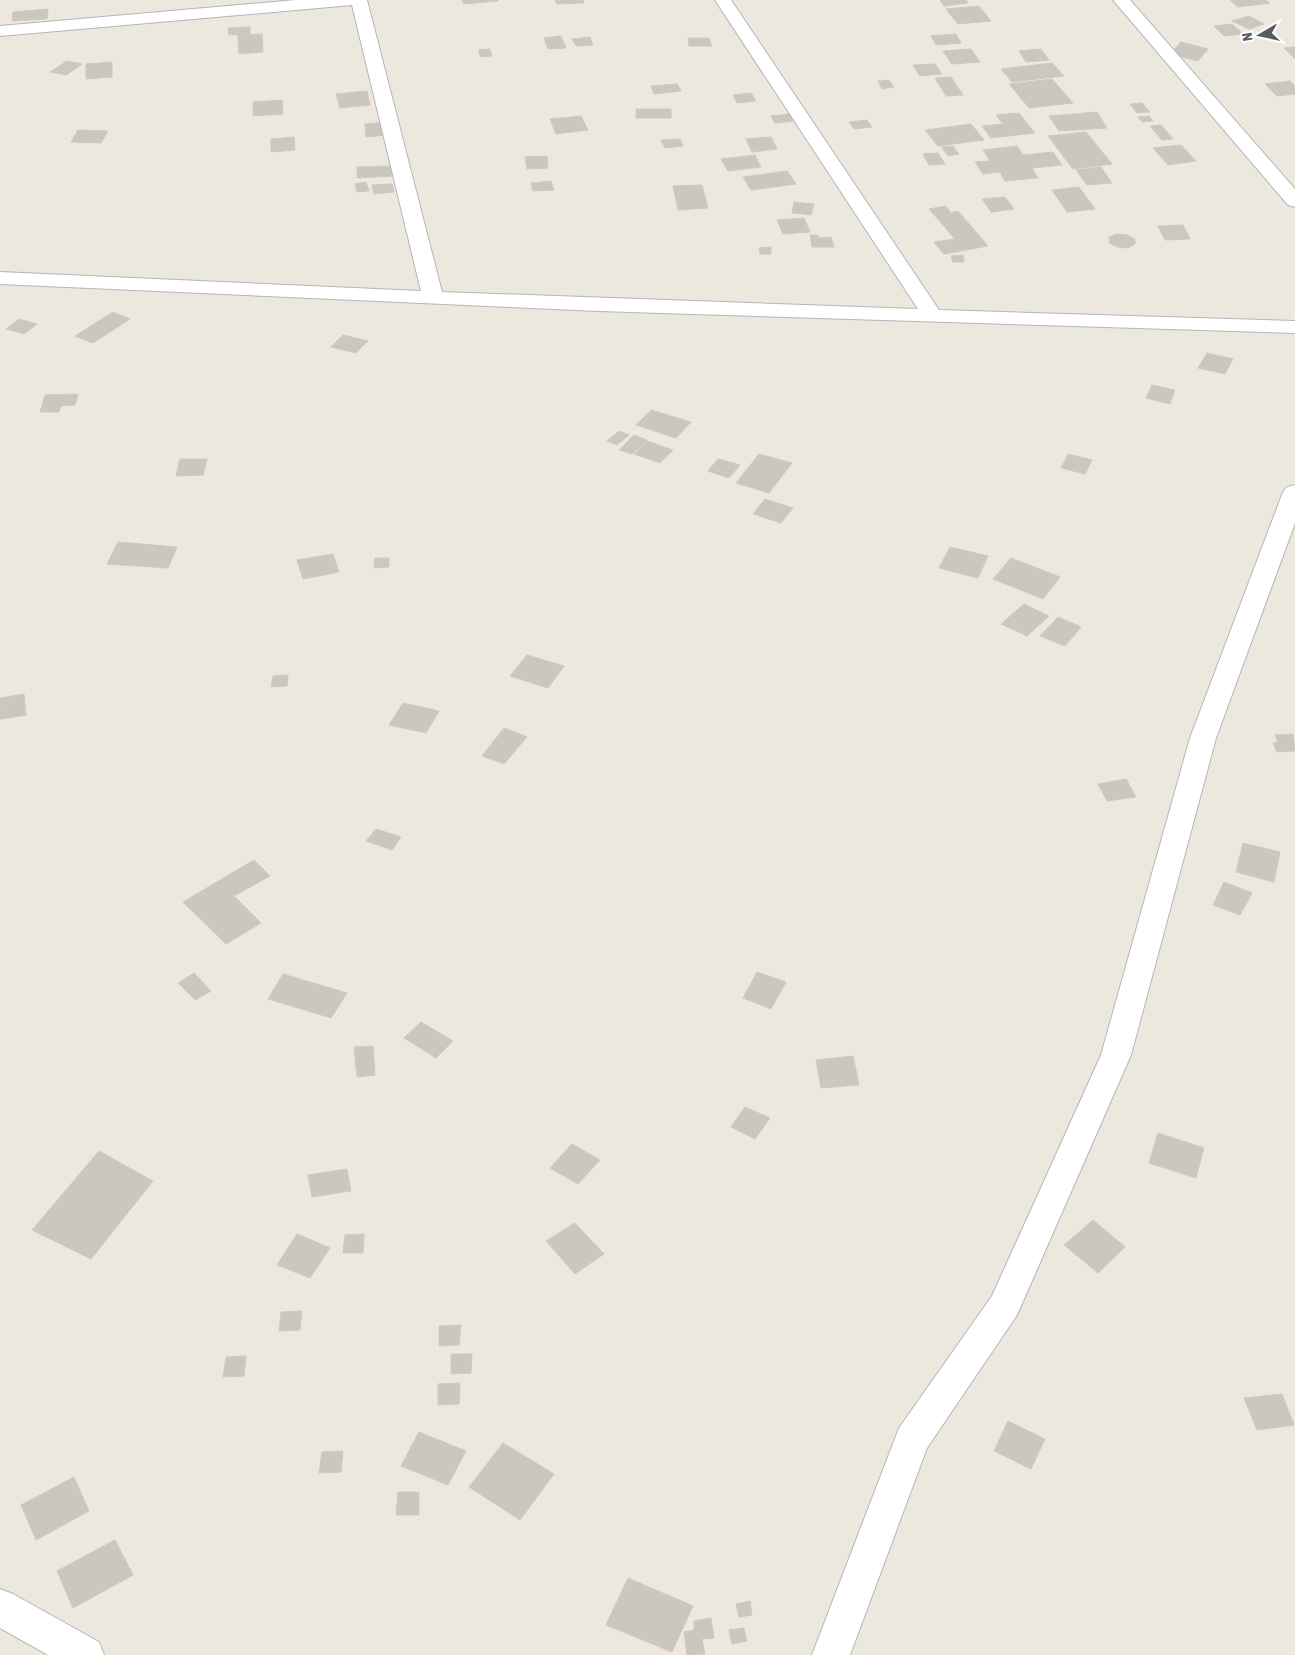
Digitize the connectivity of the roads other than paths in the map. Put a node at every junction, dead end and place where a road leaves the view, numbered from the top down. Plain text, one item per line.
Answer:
1 (353, 0) edge
2 (359, 0) edge
3 (723, 0) edge
4 (1120, 0) edge
5 (0, 32) edge
6 (1295, 201) edge
7 (5, 283) edge
8 (433, 297) junction
9 (933, 316) junction
10 (1295, 327) edge
11 (1294, 494) edge
12 (0, 1607) edge
13 (85, 1655) edge
14 (831, 1655) edge

1 - 5 street
2 - 8 street
3 - 9 street
4 - 6 street
7 - 8 street
8 - 9 street
9 - 10 street
11 - 14 street
12 - 13 street

